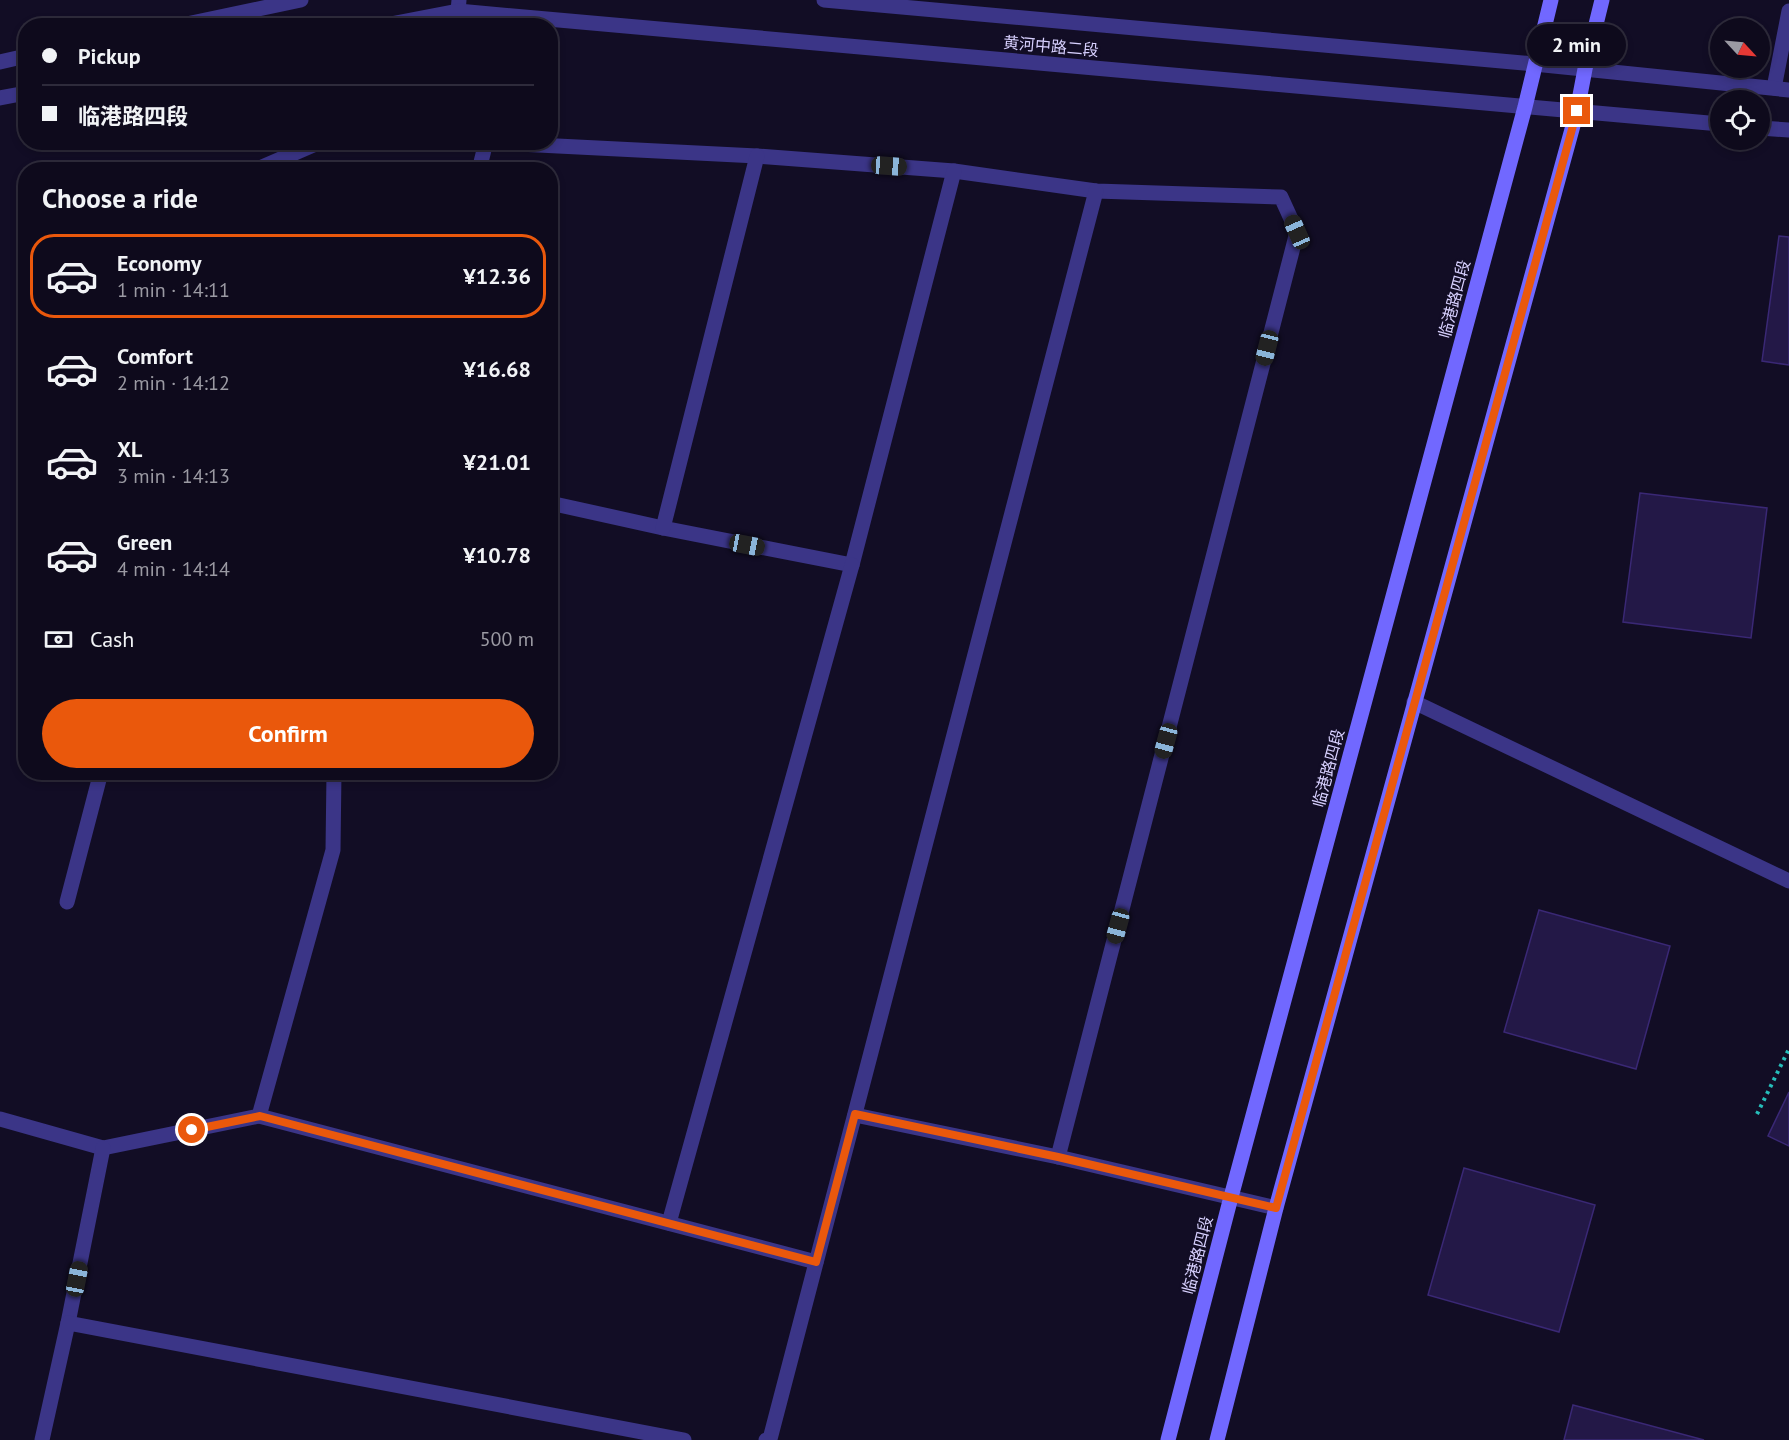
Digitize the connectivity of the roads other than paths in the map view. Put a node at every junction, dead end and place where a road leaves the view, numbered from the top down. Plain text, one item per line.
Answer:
1 (301, 0) edge
2 (824, 0) edge
3 (1551, 0) edge
4 (1602, 0) edge
5 (1789, 11) edge
6 (460, 12) edge
7 (215, 18) edge
8 (426, 18) edge
9 (527, 18) edge
10 (558, 21) edge
11 (18, 58) edge
12 (0, 62) edge
13 (1534, 64) junction
14 (1585, 69) junction
15 (1782, 89) edge
16 (18, 95) edge
17 (0, 98) edge
18 (1525, 107) junction
19 (1577, 111) junction
20 (1710, 123) edge
21 (1770, 129) edge
22 (1789, 130) edge
23 (558, 147) edge
24 (302, 150) edge
25 (758, 156) junction
26 (274, 162) edge
27 (954, 171) junction
28 (1096, 191) junction
29 (558, 505) edge
30 (663, 528) junction
31 (852, 565) junction
32 (1414, 702) junction
33 (99, 780) edge
34 (334, 780) edge
35 (1789, 881) edge
36 (67, 902) dead end
37 (855, 1114) junction
38 (260, 1116) junction
39 (0, 1119) edge
40 (103, 1148) junction
41 (1058, 1157) junction
42 (1231, 1197) junction
43 (1276, 1208) junction
44 (669, 1223) junction
45 (816, 1262) junction
46 (68, 1323) junction
47 (42, 1440) edge
48 (684, 1440) edge
49 (766, 1440) edge
50 (1168, 1440) edge
51 (1217, 1440) edge

1 - 7 street
2 - 13 street, 黄河中路二段
3 - 13 main road, 临港路四段
4 - 14 main road
5 - 15 street
6 - 8 street, 黄河中路二段
6 - 9 street, 黄河中路二段
10 - 18 street, 黄河中路二段
11 - 12 street
13 - 14 street, 黄河中路二段
13 - 18 main road, 临港路四段
14 - 15 street, 黄河中路二段
14 - 19 main road
16 - 17 street
18 - 19 street, 黄河中路二段
18 - 42 main road, 临港路四段
19 - 20 street, 黄河中路二段
19 - 32 main road
21 - 22 street
23 - 25 street
24 - 26 street
25 - 27 street
25 - 30 street
27 - 28 street
27 - 31 street
28 - 37 street
28 - 41 street
29 - 30 street
30 - 31 street
31 - 44 street
32 - 35 street
32 - 43 main road
33 - 36 street
34 - 38 street
37 - 41 street
37 - 45 street
38 - 40 street
38 - 44 street
39 - 40 street
40 - 46 street
41 - 42 street
42 - 43 street
42 - 50 main road, 临港路四段
43 - 51 main road
44 - 45 street
45 - 49 street
46 - 47 street
46 - 48 street

